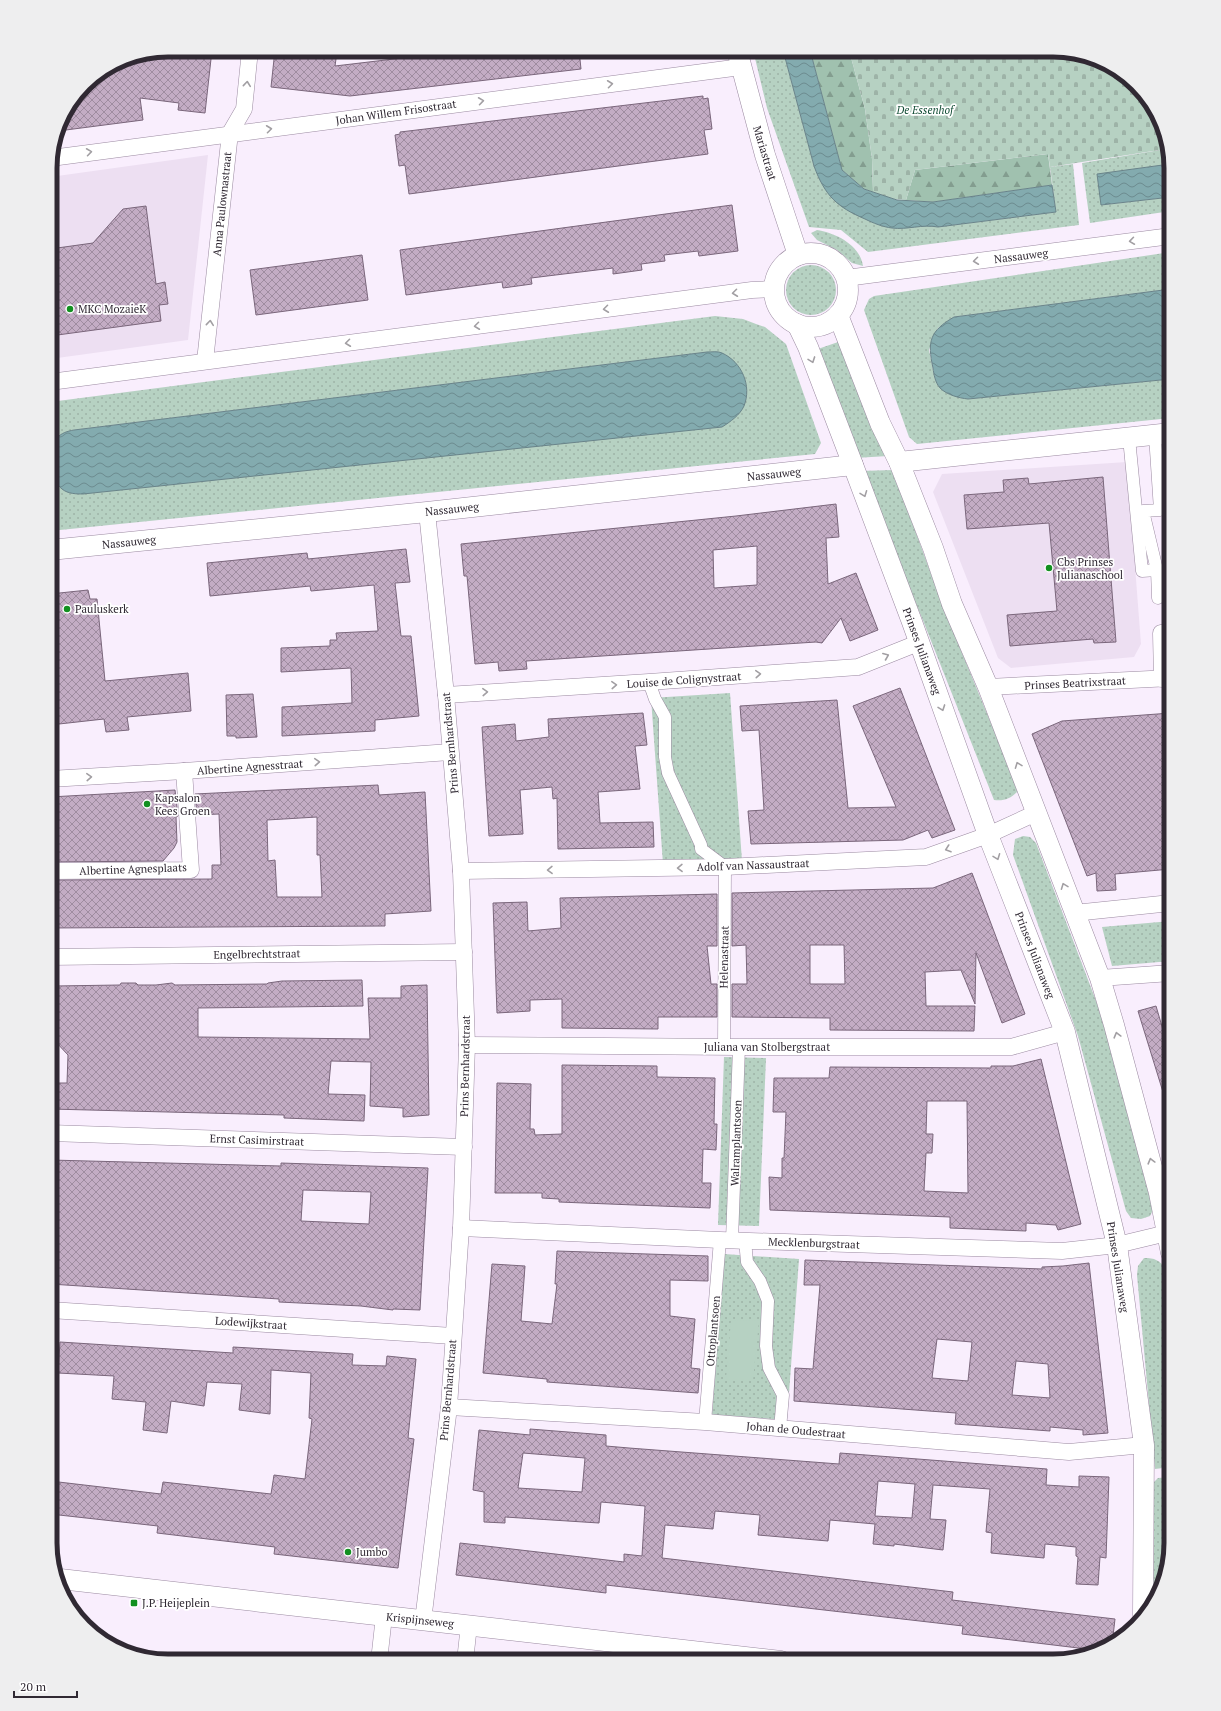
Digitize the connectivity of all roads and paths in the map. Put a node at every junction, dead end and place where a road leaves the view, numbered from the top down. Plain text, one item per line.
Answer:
1 (249, 57) edge
2 (739, 58) edge
3 (230, 133) junction
4 (57, 157) edge
5 (1164, 237) edge
6 (798, 255) junction
7 (846, 278) junction
8 (774, 289) junction
9 (838, 315) junction
10 (797, 324) junction
11 (205, 361) junction
12 (57, 381) edge
13 (1163, 434) edge
14 (1129, 438) junction
15 (899, 462) junction
16 (853, 465) junction
17 (1140, 511) junction
18 (427, 512) junction
19 (57, 549) edge
20 (1158, 598) dead end
21 (1164, 633) edge
22 (918, 643) junction
23 (1164, 660) edge
24 (1164, 678) edge
25 (650, 682) junction
26 (988, 687) junction
27 (446, 695) junction
28 (450, 752) junction
29 (184, 771) junction
30 (57, 779) edge
31 (1036, 813) junction
32 (988, 835) junction
33 (725, 867) junction
34 (57, 871) edge
35 (461, 871) junction
36 (1164, 904) edge
37 (1074, 913) junction
38 (464, 952) junction
39 (57, 957) edge
40 (1164, 973) edge
41 (1100, 978) junction
42 (1065, 1032) junction
43 (467, 1045) junction
44 (731, 1047) junction
45 (57, 1133) edge
46 (464, 1147) junction
47 (1164, 1189) edge
48 (460, 1228) junction
49 (1164, 1234) edge
50 (732, 1240) junction
51 (1117, 1245) junction
52 (57, 1310) edge
53 (453, 1336) junction
54 (449, 1407) junction
55 (705, 1422) junction
56 (780, 1429) junction
57 (1144, 1445) junction
58 (63, 1579) edge
59 (1143, 1608) edge
60 (384, 1616) junction
61 (423, 1621) junction
62 (469, 1625) junction
63 (380, 1654) edge
64 (466, 1654) edge
65 (720, 1654) edge

3 -> 1 street, Anna Paulownastraat
3 -> 2 street, Johan Willem Frisostraat
2 - 6 street, Mariastraat
4 -> 3 street, Johan Willem Frisostraat
11 -> 3 street, Anna Paulownastraat
5 -> 7 street, Nassauweg
6 - 7 street
6 - 8 street
7 - 9 street
8 - 10 street
8 -> 11 street
9 - 10 street
9 - 15 street
10 -> 16 street, Prinses Julianaweg
11 - 12 street
13 - 14 street
13 - 17 street
14 - 15 street
14 - 17 street
15 - 26 street
16 - 18 street, Nassauweg
16 -> 22 street, Prinses Julianaweg
17 - 20 street
18 - 19 street, Nassauweg
18 - 27 street, Prins Bernhardstraat
21 - 23 street, Prinses Beatrixstraat
25 -> 22 street, Louise de Colignystraat
22 -> 32 street, Prinses Julianaweg
24 - 26 street, Prinses Beatrixstraat
27 -> 25 street, Louise de Colignystraat
25 - 33 street
31 -> 26 street
27 - 28 street, Prins Bernhardstraat
29 -> 28 street, Albertine Agnesstraat
28 - 35 street, Prins Bernhardstraat
30 -> 29 street, Albertine Agnesstraat
29 - 34 street, Albertine Agnesplaats
31 - 32 street, Adolf van Nassaustraat
37 -> 31 street
32 -> 33 street, Adolf van Nassaustraat
32 -> 42 street, Prinses Julianaweg
33 -> 35 street, Adolf van Nassaustraat
33 - 44 street, Helenastraat
35 - 38 street, Prins Bernhardstraat
36 - 37 street
37 - 41 street
38 - 39 street, Engelbrechtstraat
38 - 43 street, Prins Bernhardstraat
40 - 41 street
47 -> 41 street
42 - 44 street, Juliana van Stolbergstraat
42 - 51 street, Prinses Julianaweg
43 - 44 street, Juliana van Stolbergstraat
43 - 46 street, Prins Bernhardstraat
44 - 50 street, Walramplantsoen
45 - 46 street, Ernst Casimirstraat
46 - 48 street, Prins Bernhardstraat
48 - 50 street, Mecklenburgstraat
48 - 53 street, Prins Bernhardstraat
49 - 51 street, Mecklenburgstraat
50 - 51 street, Mecklenburgstraat
50 - 55 street, Ottoplantsoen
50 - 56 street
51 - 57 street, Prinses Julianaweg
52 - 53 street, Lodewijkstraat
53 - 54 street, Prins Bernhardstraat
54 - 55 street, Johan de Oudestraat
54 - 61 street, Prins Bernhardstraat
55 - 56 street, Johan de Oudestraat
56 - 57 street, Johan de Oudestraat
57 - 59 street, Prinses Julianaweg
58 - 60 street, Krispijnseweg
60 - 61 street, Krispijnseweg
60 - 63 street
61 - 62 street, Krispijnseweg
62 - 64 street
62 - 65 street, Krispijnseweg

